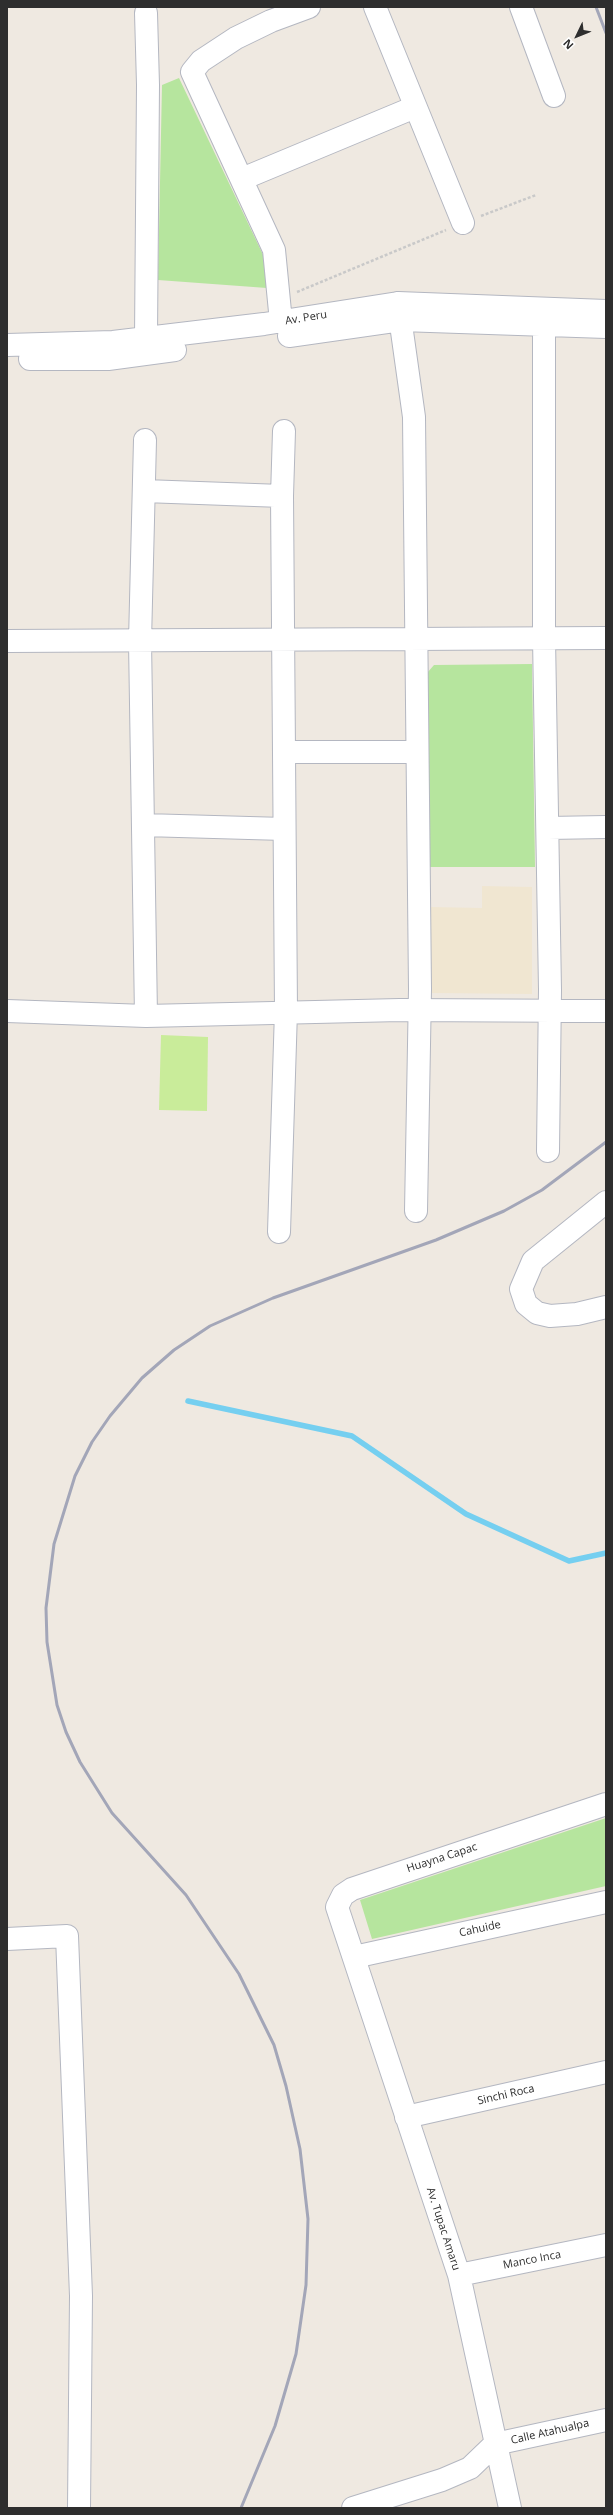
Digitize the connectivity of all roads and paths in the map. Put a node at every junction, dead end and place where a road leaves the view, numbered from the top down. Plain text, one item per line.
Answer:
1 (309, 7) edge
2 (375, 7) edge
3 (520, 7) edge
4 (146, 13) dead end
5 (554, 96) dead end
6 (415, 107) junction
7 (242, 179) junction
8 (536, 195) dead end
9 (463, 223) junction
10 (293, 294) dead end
11 (606, 311) edge
12 (400, 312) junction
13 (544, 317) junction
14 (281, 322) junction
15 (606, 327) edge
16 (146, 338) junction
17 (7, 345) edge
18 (7, 360) edge
19 (284, 431) dead end
20 (145, 440) dead end
21 (144, 491) junction
22 (282, 496) junction
23 (416, 638) junction
24 (544, 638) junction
25 (606, 638) edge
26 (284, 640) junction
27 (140, 641) junction
28 (7, 642) edge
29 (284, 752) junction
30 (417, 752) junction
31 (144, 825) junction
32 (606, 827) edge
33 (548, 828) junction
34 (284, 829) junction
35 (420, 1010) junction
36 (7, 1011) edge
37 (286, 1011) junction
38 (606, 1011) edge
39 (550, 1012) junction
40 (146, 1016) junction
41 (548, 1150) dead end
42 (606, 1202) edge
43 (416, 1211) dead end
44 (279, 1232) dead end
45 (606, 1306) edge
46 (606, 1804) edge
47 (606, 1902) edge
48 (7, 1939) edge
49 (354, 1957) junction
50 (606, 2072) edge
51 (406, 2117) junction
52 (606, 2245) edge
53 (459, 2274) junction
54 (606, 2420) edge
55 (495, 2444) junction
56 (79, 2508) edge
57 (353, 2508) edge
58 (510, 2508) edge

1 - 7 street
2 - 6 street
3 - 5 street
4 - 16 street
6 - 7 street
6 - 9 street
7 - 14 street
8 - 9 path
9 - 10 path
11 - 13 street, Av. Peru
12 - 13 street, Av. Peru
12 - 14 street, Av. Peru
12 - 18 street
12 - 23 street
13 - 15 street
13 - 24 street
14 - 16 street, Av. Peru
16 - 17 street, Av. Peru
19 - 22 street
20 - 21 street
21 - 22 street
21 - 27 street
22 - 26 street
23 - 24 street
23 - 26 street
23 - 30 street
24 - 25 street
24 - 33 street
26 - 27 street
26 - 29 street
27 - 28 street
27 - 31 street
29 - 30 street
29 - 34 street
30 - 35 street
31 - 34 street
31 - 40 street
32 - 33 street
33 - 39 street
34 - 37 street
35 - 37 street
35 - 39 street
35 - 43 street
36 - 40 street
37 - 40 street
37 - 44 street
38 - 39 street
39 - 41 street
42 - 45 street
46 - 49 street, Huayna Capac
47 - 49 street, Cahuide
48 - 56 street
49 - 51 street, Av. Tupac Amaru
50 - 51 street, Sinchi Roca
51 - 53 street, Av. Tupac Amaru
52 - 53 street, Manco Inca
53 - 55 street, Av. Tupac Amaru
54 - 55 street, Calle Atahualpa
55 - 57 street
55 - 58 street, Av. Tupac Amaru

